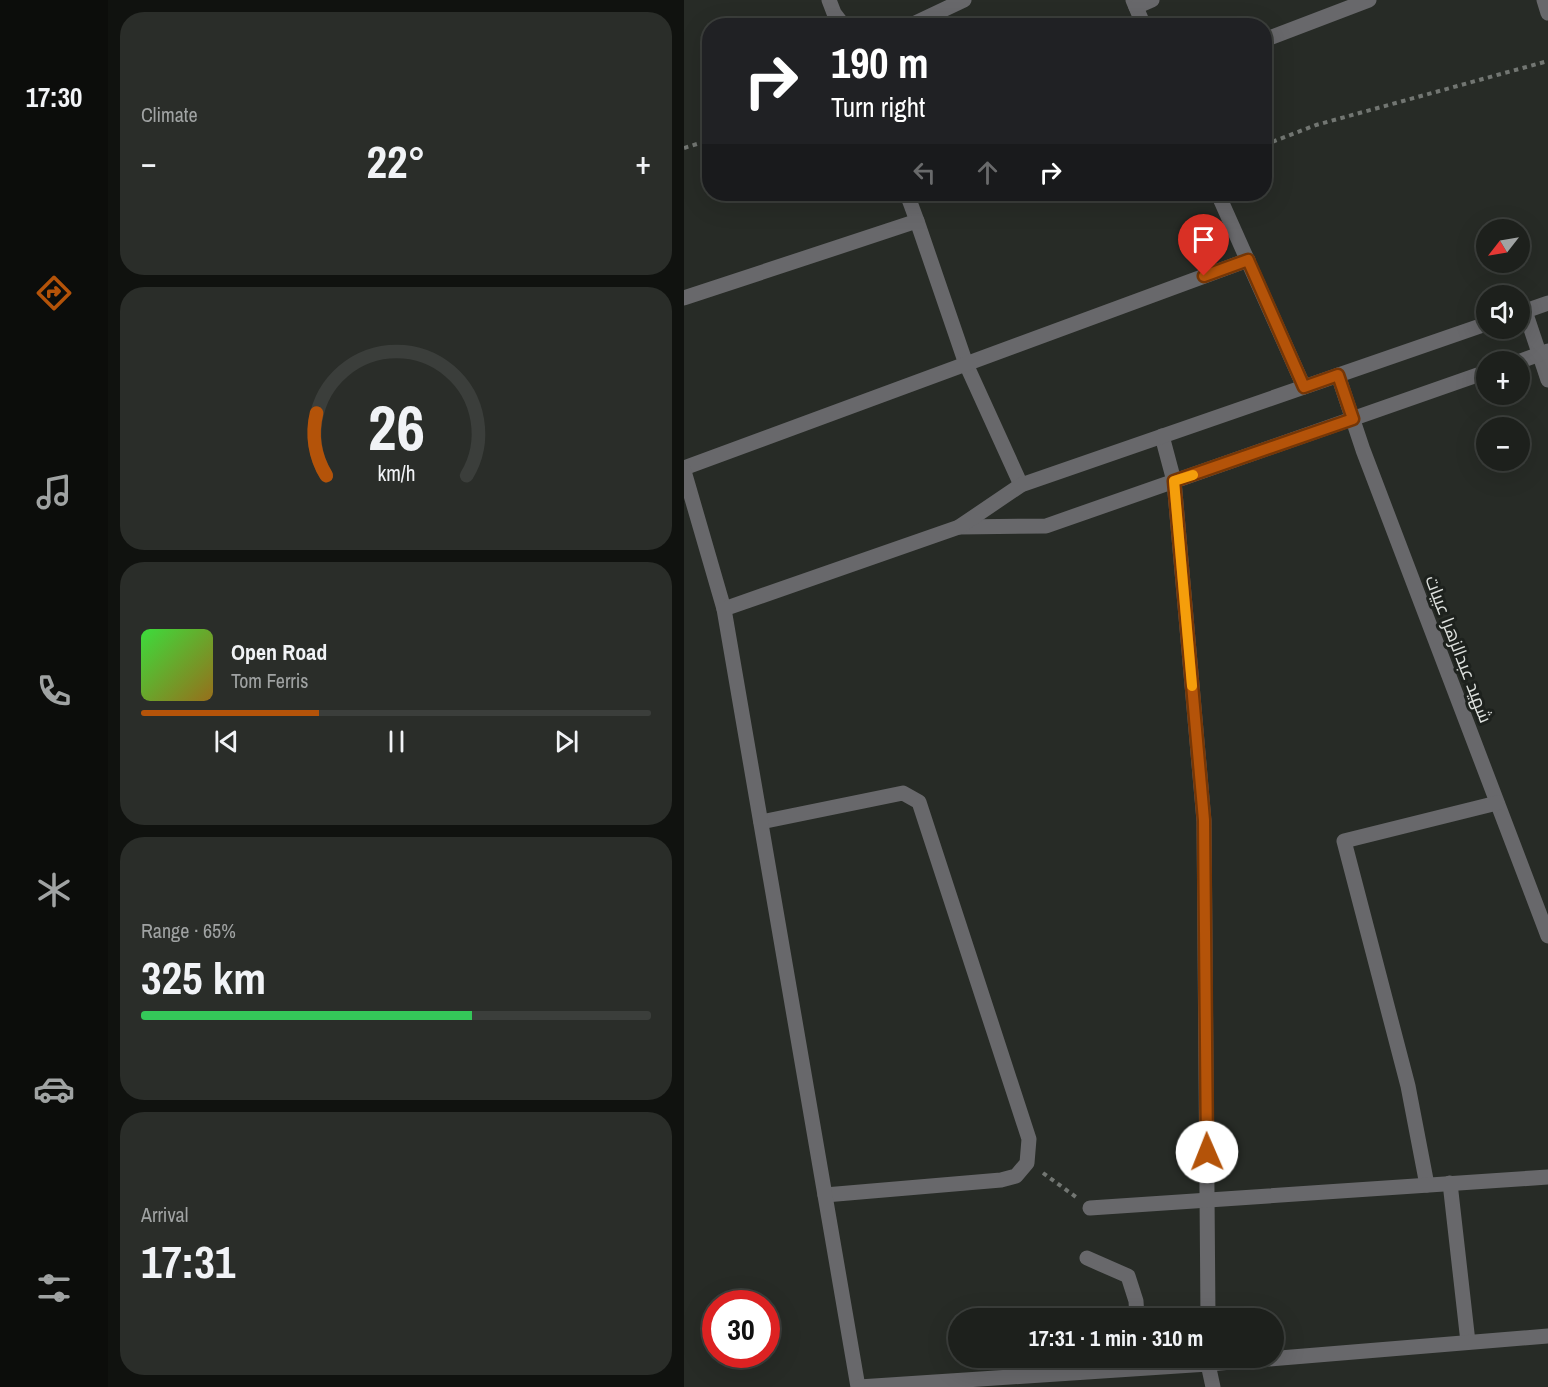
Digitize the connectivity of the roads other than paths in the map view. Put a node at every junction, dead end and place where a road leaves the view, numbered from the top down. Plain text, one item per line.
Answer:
1 (829, 0) edge
2 (964, 0) edge
3 (1152, 0) edge
4 (1369, 0) edge
5 (1544, 0) edge
6 (1134, 3) edge
7 (1548, 13) edge
8 (838, 18) edge
9 (926, 18) edge
10 (1141, 18) edge
11 (1272, 37) edge
12 (909, 201) edge
13 (1221, 201) edge
14 (916, 220) junction
15 (1248, 260) junction
16 (684, 298) edge
17 (1548, 303) edge
18 (1530, 309) edge
19 (1476, 327) edge
20 (1530, 327) edge
21 (1544, 353) edge
22 (966, 364) junction
23 (1338, 375) junction
24 (1476, 376) edge
25 (1548, 380) edge
26 (1304, 387) junction
27 (1353, 419) junction
28 (1162, 436) junction
29 (684, 469) edge
30 (1174, 481) junction
31 (1021, 485) junction
32 (959, 527) junction
33 (724, 609) junction
34 (1497, 803) junction
35 (761, 822) junction
36 (1548, 936) edge
37 (1548, 1177) edge
38 (1450, 1183) junction
39 (1427, 1185) junction
40 (825, 1195) junction
41 (1207, 1199) junction
42 (1090, 1208) road end
43 (1087, 1258) dead end
44 (1136, 1308) edge
45 (1208, 1308) edge
46 (1548, 1336) edge
47 (1468, 1342) junction
48 (1284, 1355) edge
49 (1080, 1368) edge
50 (1209, 1368) edge
51 (858, 1387) edge
52 (1213, 1387) edge

1 - 8 street
2 - 9 street
3 - 6 street
4 - 11 street
5 - 7 street
6 - 10 street
12 - 14 street
13 - 15 street
14 - 16 street
14 - 22 street
15 - 22 street
15 - 26 street
17 - 18 street
19 - 23 street
20 - 21 street
21 - 25 street
22 - 29 street
22 - 31 street
23 - 26 street
23 - 27 street, شهید عبدالزهرا عبیات
24 - 27 street
26 - 28 street
27 - 30 street
27 - 34 street, شهید عبدالزهرا عبیات
28 - 30 street
28 - 31 street
29 - 33 street
30 - 32 street
30 - 41 street
31 - 32 street
32 - 33 street
33 - 35 street
34 - 36 street, شهید عبدالزهرا عبیات
34 - 39 street
35 - 40 street
35 - 40 street
37 - 38 street
38 - 39 street
38 - 47 street
39 - 41 street
40 - 51 street
41 - 42 street
41 - 45 street
43 - 44 street
46 - 47 street
47 - 48 street
49 - 51 street
50 - 52 street

